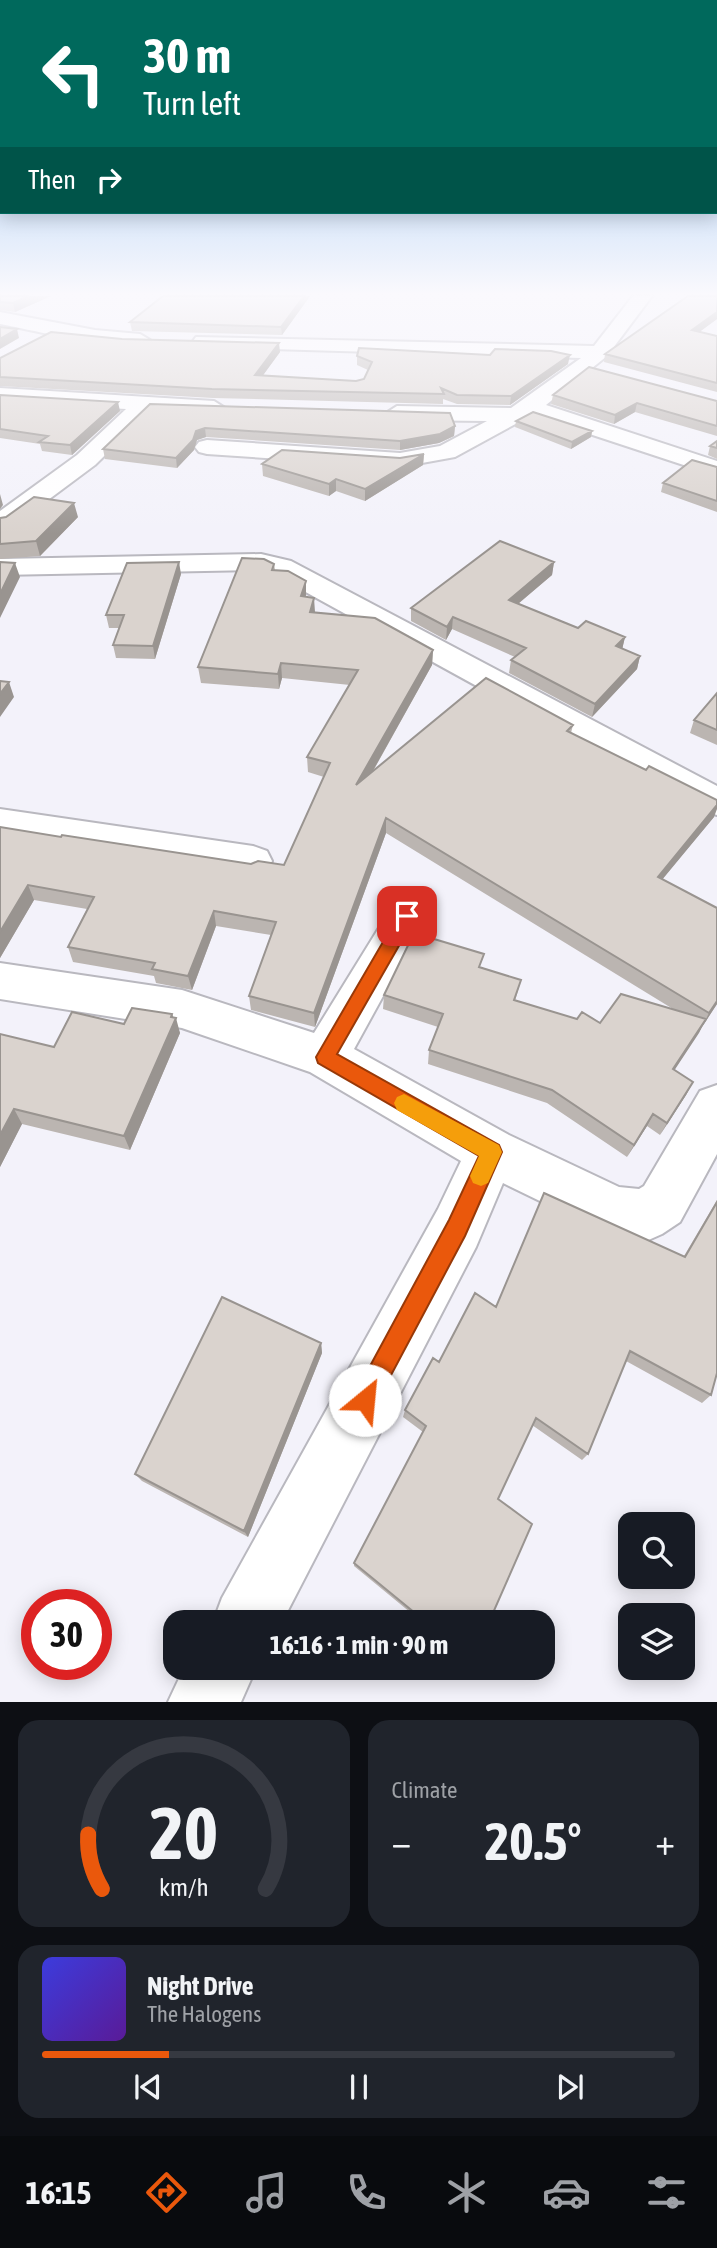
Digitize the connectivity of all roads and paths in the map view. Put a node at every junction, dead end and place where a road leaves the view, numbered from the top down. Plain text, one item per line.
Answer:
1 (571, 375) edge
2 (0, 395) edge
3 (145, 403) junction
4 (239, 409) edge
5 (524, 411) junction
6 (381, 413) edge
7 (207, 447) dead end
8 (717, 469) edge
9 (0, 523) edge
10 (0, 566) edge
11 (717, 802) edge
12 (0, 822) edge
13 (253, 861) edge
14 (407, 916) dead end
15 (0, 981) edge
16 (325, 1057) junction
17 (717, 1107) edge
18 (491, 1152) junction
19 (252, 1610) edge
20 (215, 1680) edge
21 (203, 1702) edge

1 - 5 street
2 - 3 street
3 - 4 street
3 - 9 street
5 - 6 street
5 - 7 street
5 - 8 street
10 - 11 street
12 - 13 street
14 - 16 street
15 - 16 street
16 - 18 street
17 - 18 street
18 - 19 street
20 - 21 street

